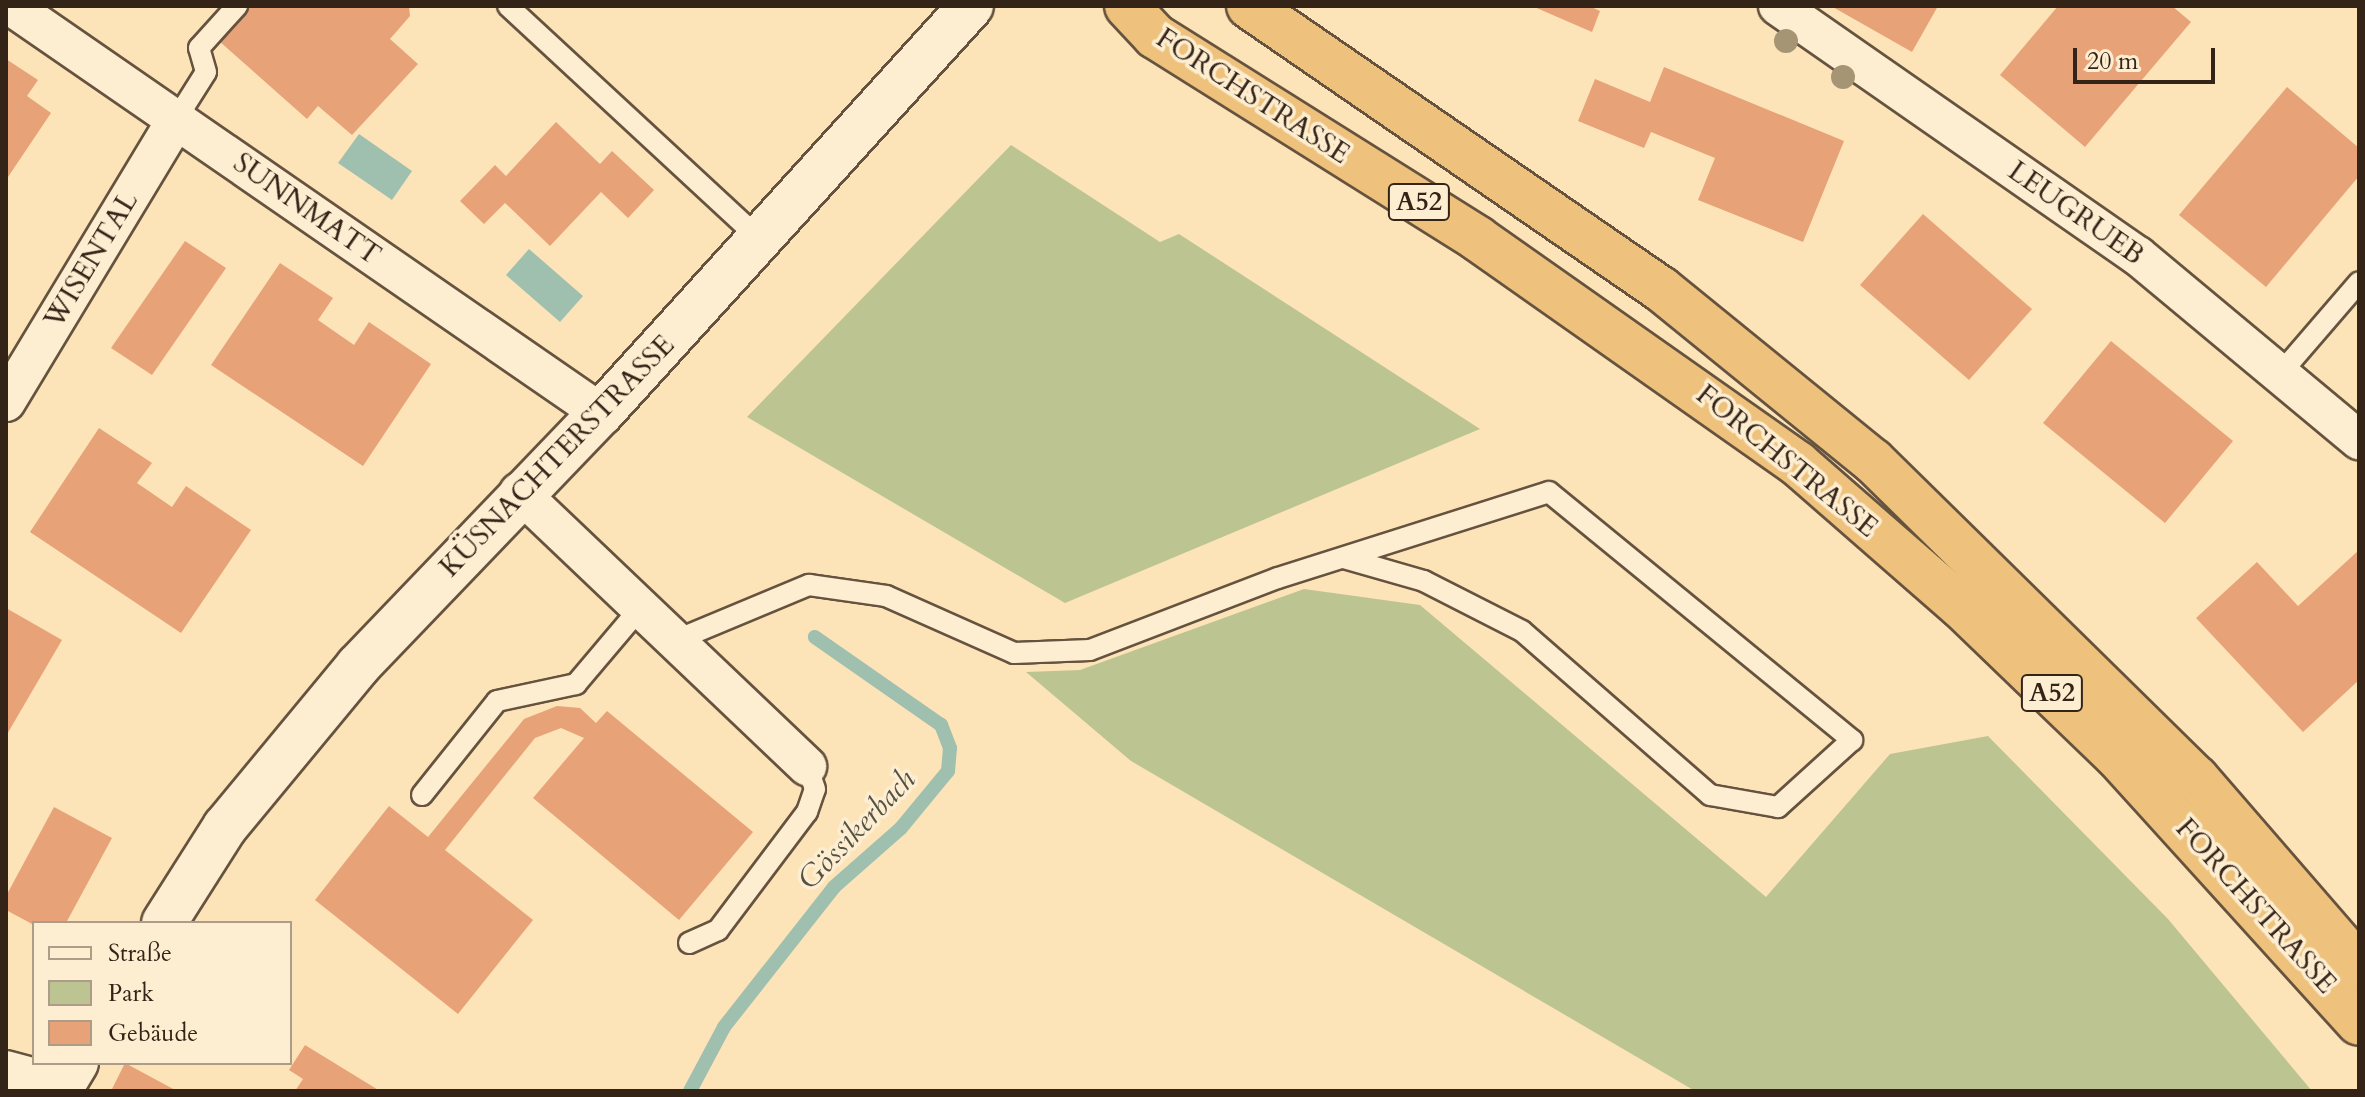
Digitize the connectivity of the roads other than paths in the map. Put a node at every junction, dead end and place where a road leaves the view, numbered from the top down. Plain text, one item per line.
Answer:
1 (11, 6) edge
2 (237, 6) edge
3 (508, 6) edge
4 (971, 6) edge
5 (1127, 6) edge
6 (1249, 6) edge
7 (1778, 6) edge
8 (177, 118) junction
9 (761, 240) junction
10 (2359, 282) edge
11 (2280, 374) junction
12 (6, 402) edge
13 (601, 413) junction
14 (2359, 440) edge
15 (519, 492) junction
16 (1344, 558) junction
17 (642, 606) junction
18 (679, 639) junction
19 (807, 766) joint
20 (422, 795) dead end
21 (165, 921) edge
22 (689, 943) dead end
23 (2359, 966) edge
24 (2359, 1023) edge
25 (6, 1070) edge
26 (66, 1080) edge

1 - 8 street, SUNNMATT
2 - 8 lane
3 - 9 lane
4 - 9 main road, KÜSNACHTERSTRASSE
5 - 24 highway, FORCHSTRASSE / A52
6 - 23 highway, FORCHSTRASSE / A52
7 - 11 street, LEUGRUEB
8 - 12 street, WISENTAL
8 - 13 street, SUNNMATT
9 - 13 main road, KÜSNACHTERSTRASSE
10 - 11 lane
11 - 14 street, LEUGRUEB
13 - 15 main road, KÜSNACHTERSTRASSE
15 - 17 street
15 - 21 main road, KÜSNACHTERSTRASSE
16 - 16 lane
16 - 18 lane
17 - 18 street
17 - 20 lane
18 - 19 street
19 - 22 lane
25 - 26 street

